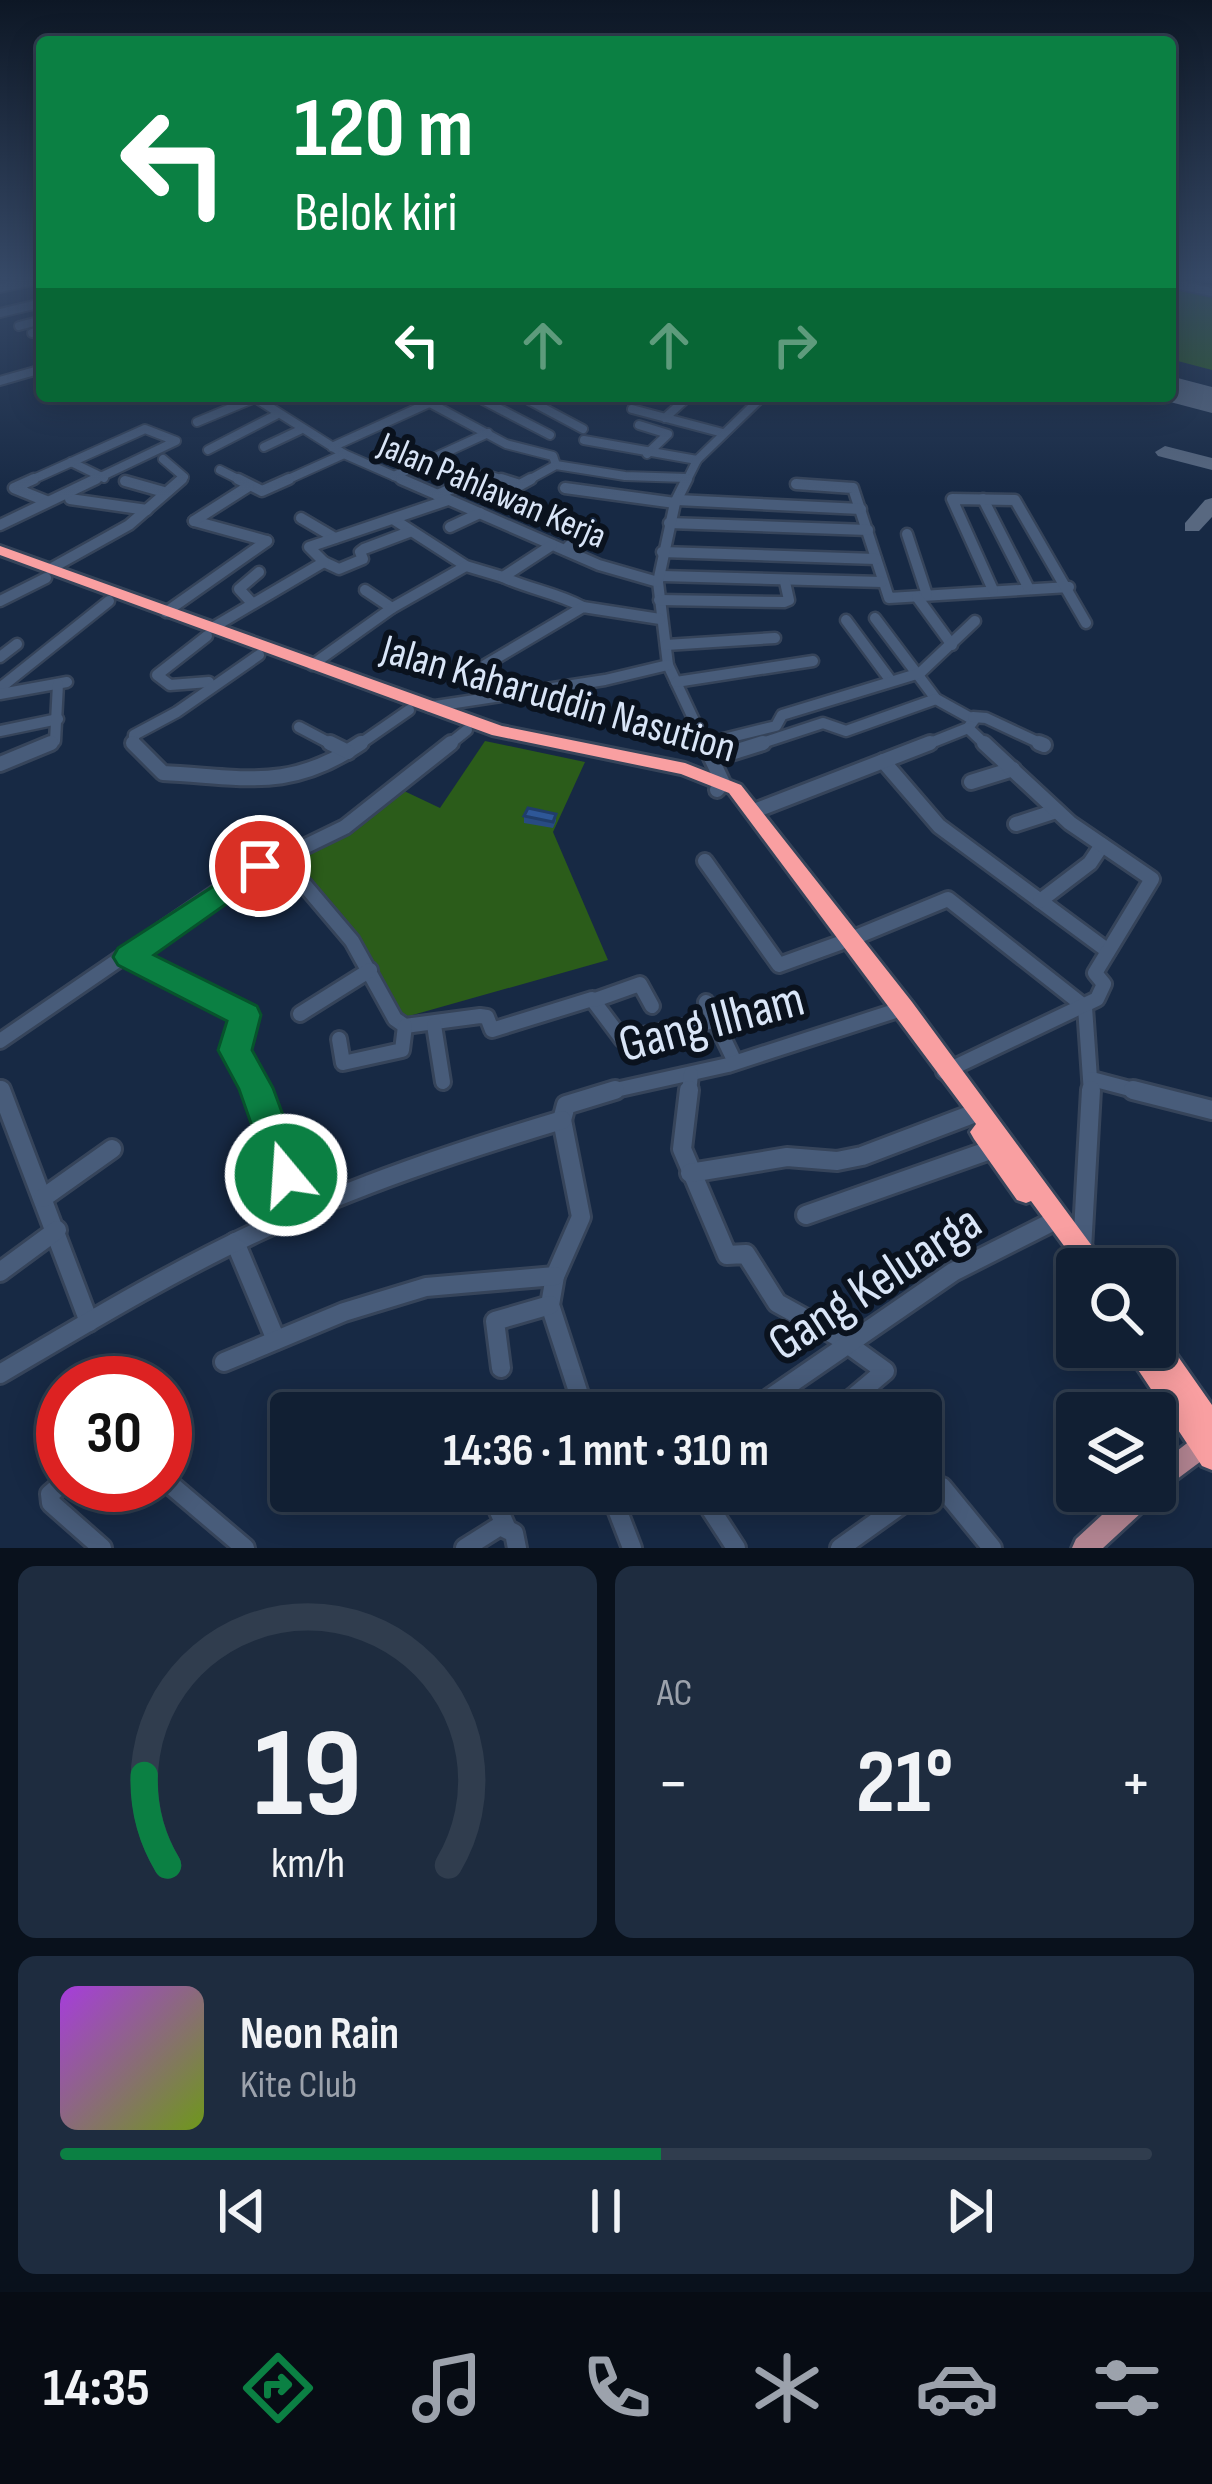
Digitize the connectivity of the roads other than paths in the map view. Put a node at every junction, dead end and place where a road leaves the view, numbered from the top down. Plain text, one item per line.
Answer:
1 (36, 371) edge
2 (0, 381) edge
3 (243, 402) edge
4 (260, 402) edge
5 (416, 402) edge
6 (431, 402) edge
7 (487, 402) edge
8 (531, 402) edge
9 (682, 402) edge
10 (757, 402) edge
11 (632, 410) dead end
12 (276, 415) junction
13 (665, 418) junction
14 (197, 422) dead end
15 (639, 425) dead end
16 (299, 430) junction
17 (488, 433) junction
18 (723, 433) junction
19 (550, 435) dead end
20 (600, 444) junction
21 (264, 447) dead end
22 (332, 447) junction
23 (208, 450) dead end
24 (344, 454) junction
25 (647, 454) junction
26 (163, 459) dead end
27 (697, 460) junction
28 (71, 462) junction
29 (556, 465) junction
30 (575, 467) junction
31 (220, 470) dead end
32 (394, 476) junction
33 (104, 478) junction
34 (687, 478) junction
35 (125, 481) dead end
36 (796, 484) dead end
37 (249, 486) junction
38 (565, 488) dead end
39 (164, 492) junction
40 (437, 495) junction
41 (70, 499) dead end
42 (983, 499) junction
43 (450, 500) junction
44 (46, 501) junction
45 (676, 502) junction
46 (861, 509) junction
47 (147, 510) junction
48 (480, 513) junction
49 (301, 518) dead end
50 (393, 519) junction
51 (669, 523) junction
52 (0, 525) edge
53 (450, 527) dead end
54 (586, 529) dead end
55 (868, 530) junction
56 (409, 532) junction
57 (907, 534) dead end
58 (334, 538) junction
59 (552, 545) junction
60 (0, 550) edge
61 (565, 550) junction
62 (662, 552) junction
63 (0, 559) edge
64 (876, 559) junction
65 (324, 562) junction
66 (466, 566) junction
67 (259, 572) dead end
68 (48, 573) junction
69 (503, 577) junction
70 (660, 579) junction
71 (213, 580) junction
72 (738, 581) junction
73 (785, 581) junction
74 (882, 582) junction
75 (1028, 587) junction
76 (1069, 587) junction
77 (239, 590) junction
78 (365, 590) dead end
79 (993, 590) junction
80 (922, 596) junction
81 (659, 600) junction
82 (0, 601) edge
83 (110, 601) junction
84 (250, 602) junction
85 (740, 602) junction
86 (583, 607) junction
87 (392, 608) junction
88 (166, 612) junction
89 (875, 618) dead end
90 (660, 619) junction
91 (846, 620) dead end
92 (974, 621) dead end
93 (1086, 623) dead end
94 (209, 632) junction
95 (775, 638) dead end
96 (752, 639) junction
97 (17, 644) dead end
98 (666, 645) junction
99 (952, 645) junction
100 (259, 655) junction
101 (0, 657) edge
102 (814, 661) dead end
103 (668, 664) junction
104 (312, 665) junction
105 (485, 665) dead end
106 (764, 668) junction
107 (920, 673) junction
108 (216, 680) junction
109 (676, 682) junction
110 (891, 682) junction
111 (0, 691) edge
112 (378, 694) junction
113 (936, 699) junction
114 (419, 708) junction
115 (58, 719) junction
116 (971, 723) junction
117 (299, 727) dead end
118 (467, 730) junction
119 (0, 731) edge
120 (703, 744) junction
121 (1044, 745) dead end
122 (349, 752) junction
123 (712, 758) junction
124 (883, 760) junction
125 (0, 764) edge
126 (1013, 769) junction
127 (971, 782) dead end
128 (720, 786) junction
129 (754, 811) junction
130 (1056, 811) junction
131 (1016, 824) dead end
132 (1102, 844) junction
133 (280, 856) junction
134 (705, 860) dead end
135 (1040, 902) junction
136 (846, 941) junction
137 (1108, 950) junction
138 (129, 957) junction
139 (370, 970) junction
140 (596, 1000) junction
141 (706, 1002) dead end
142 (652, 1006) dead end
143 (1085, 1007) junction
144 (895, 1011) junction
145 (300, 1014) dead end
146 (715, 1021) junction
147 (434, 1025) junction
148 (405, 1026) junction
149 (339, 1039) dead end
150 (0, 1041) edge
151 (735, 1062) junction
152 (945, 1071) junction
153 (691, 1074) junction
154 (1092, 1079) junction
155 (443, 1082) dead end
156 (0, 1088) edge
157 (1212, 1110) edge
158 (970, 1115) junction
159 (562, 1120) junction
160 (112, 1149) dead end
161 (993, 1149) junction
162 (690, 1173) junction
163 (43, 1198) junction
164 (302, 1211) junction
165 (806, 1215) dead end
166 (1048, 1224) junction
167 (57, 1230) junction
168 (235, 1243) junction
169 (1071, 1248) edge
170 (1074, 1248) edge
171 (1084, 1248) edge
172 (0, 1272) edge
173 (555, 1276) junction
174 (550, 1305) junction
175 (89, 1322) junction
176 (275, 1340) junction
177 (850, 1345) junction
178 (224, 1362) dead end
179 (501, 1368) dead end
180 (1153, 1368) edge
181 (1167, 1368) edge
182 (0, 1374) edge
183 (578, 1392) edge
184 (780, 1392) edge
185 (860, 1392) edge
186 (1210, 1441) edge
187 (1176, 1467) edge
188 (942, 1487) edge
189 (192, 1503) edge
190 (61, 1512) edge
191 (499, 1512) edge
192 (623, 1512) edge
193 (713, 1512) edge
194 (879, 1512) edge
195 (1124, 1512) edge
196 (506, 1527) junction
197 (102, 1548) edge
198 (245, 1548) edge
199 (465, 1548) edge
200 (517, 1548) edge
201 (632, 1548) edge
202 (736, 1548) edge
203 (839, 1548) edge
204 (992, 1548) edge
205 (1085, 1548) edge

1 - 2 street
3 - 14 street
4 - 12 street, Jalan Pahlawan Kerja
5 - 22 street
6 - 17 street
7 - 19 street
8 - 20 street
9 - 13 street
10 - 18 street, Jalan Pahlawan Kerja
11 - 13 street
12 - 16 street, Jalan Pahlawan Kerja
12 - 23 street
13 - 18 street
15 - 25 street
16 - 21 street
16 - 22 street, Jalan Pahlawan Kerja
17 - 29 street
17 - 32 street
18 - 27 street, Jalan Pahlawan Kerja
20 - 25 street
20 - 30 street
22 - 24 street, Jalan Pahlawan Kerja
24 - 32 street, Jalan Pahlawan Kerja
24 - 37 street
25 - 27 street
26 - 39 street
27 - 34 street, Jalan Pahlawan Kerja
28 - 33 street
28 - 33 street
28 - 44 street
29 - 30 street
29 - 40 street
30 - 34 street
31 - 37 street
32 - 40 street, Jalan Pahlawan Kerja
33 - 44 street
34 - 45 street, Jalan Pahlawan Kerja
35 - 39 street
36 - 46 street
37 - 71 street
38 - 45 street
39 - 47 street
40 - 43 street, Jalan Pahlawan Kerja
41 - 47 street
42 - 75 street
42 - 76 street
42 - 79 street
43 - 48 street, Jalan Pahlawan Kerja
43 - 50 street
44 - 52 street
45 - 46 street
45 - 51 street, Jalan Pahlawan Kerja
46 - 55 street
47 - 68 street
48 - 53 street
48 - 59 street, Jalan Pahlawan Kerja
49 - 58 street
50 - 56 street
50 - 58 street
51 - 55 street
51 - 62 street, Jalan Pahlawan Kerja
54 - 61 street
55 - 64 street
56 - 65 street
56 - 66 street
57 - 80 street
58 - 65 street
59 - 61 street, Jalan Pahlawan Kerja
59 - 69 street
60 - 68 highway, Jalan Kaharuddin Nasution
61 - 70 street, Jalan Pahlawan Kerja
62 - 64 street
62 - 70 street, Jalan Pahlawan Kerja
63 - 68 highway, Jalan Kaharuddin Nasution
64 - 74 street
65 - 84 street
66 - 69 street
66 - 87 street
67 - 77 street
68 - 82 street
68 - 83 highway, Jalan Kaharuddin Nasution
68 - 88 highway, Jalan Kaharuddin Nasution
69 - 86 street
70 - 72 street
70 - 81 street, Jalan Pahlawan Kerja
71 - 77 street
71 - 88 street
72 - 73 street
72 - 85 street
73 - 74 street
73 - 85 street
74 - 80 street
75 - 76 street
75 - 79 street
76 - 93 street
77 - 84 street
78 - 87 street
79 - 80 street
80 - 99 street
81 - 85 street
81 - 90 street, Jalan Pahlawan Kerja
83 - 94 highway, Jalan Kaharuddin Nasution
83 - 111 street
84 - 94 street
86 - 90 street
86 - 105 street
87 - 104 street
88 - 94 highway, Jalan Kaharuddin Nasution
89 - 107 street
90 - 98 street, Jalan Pahlawan Kerja
91 - 110 street
92 - 99 street
94 - 100 highway, Jalan Kaharuddin Nasution
94 - 104 highway, Jalan Kaharuddin Nasution
94 - 108 street
95 - 96 street
96 - 98 street
96 - 106 street
97 - 101 street
98 - 103 street, Jalan Pahlawan Kerja
99 - 107 street
100 - 108 street
100 - 112 highway, Jalan Kaharuddin Nasution
102 - 106 street
103 - 109 street, Jalan Pahlawan Kerja
103 - 114 street
104 - 112 highway, Jalan Kaharuddin Nasution
106 - 109 street
107 - 110 street
107 - 113 street
108 - 122 street
109 - 120 street, Jalan Pahlawan Kerja
110 - 120 street
111 - 115 street
112 - 114 highway, Jalan Kaharuddin Nasution
113 - 116 street
113 - 123 street
114 - 118 highway, Jalan Kaharuddin Nasution
114 - 122 street
114 - 128 highway, Jalan Kaharuddin Nasution
115 - 119 street
115 - 125 street
116 - 121 street
116 - 124 street
116 - 126 street
117 - 122 street
118 - 128 highway, Jalan Kaharuddin Nasution
118 - 133 street
120 - 123 street, Jalan Pahlawan Kerja
123 - 128 street, Jalan Pahlawan Kerja
124 - 129 street
124 - 135 street
126 - 127 street
126 - 130 street
128 - 129 highway, Jalan Kaharuddin Nasution
128 - 136 highway, Jalan Kaharuddin Nasution
129 - 136 highway, Jalan Kaharuddin Nasution
130 - 131 street
130 - 132 street
132 - 135 street
132 - 137 street
133 - 138 street
133 - 139 street
134 - 136 street
135 - 137 street
136 - 143 street
136 - 144 highway, Jalan Kaharuddin Nasution
136 - 152 highway, Jalan Kaharuddin Nasution
137 - 143 street
138 - 150 street
138 - 164 street
139 - 145 street
139 - 148 street
140 - 142 street
140 - 146 street
140 - 147 street
141 - 146 street
143 - 152 street
143 - 154 street
144 - 151 street, Gang Ilham
144 - 152 highway, Jalan Kaharuddin Nasution
146 - 151 street
147 - 148 street
147 - 155 street
148 - 149 street
151 - 153 street, Gang Ilham
152 - 158 highway, Jalan Kaharuddin Nasution
152 - 170 highway, Jalan Kaharuddin Nasution
153 - 159 street, Gang Ilham
153 - 162 street
154 - 157 street
154 - 171 street
156 - 163 street
158 - 161 highway, Jalan Kaharuddin Nasution
158 - 162 street
159 - 164 street, Gang Ilham
159 - 173 street
160 - 163 street
161 - 165 street
161 - 166 highway, Jalan Kaharuddin Nasution
162 - 177 street
163 - 167 street
164 - 168 street, Gang Ilham
166 - 169 highway, Jalan Kaharuddin Nasution
166 - 177 street, Gang Keluarga
167 - 172 street
167 - 175 street
168 - 175 street, Gang Ilham
168 - 176 street
173 - 174 street
173 - 176 street
174 - 179 street
174 - 183 street
175 - 182 street, Gang Ilham
176 - 178 street
177 - 184 street, Gang Keluarga
177 - 185 street
180 - 186 highway
181 - 186 highway
186 - 187 main road
188 - 204 street
189 - 198 street
190 - 197 street
191 - 196 street
192 - 201 street
193 - 202 street
194 - 203 street
195 - 205 main road
196 - 199 street
196 - 200 street

